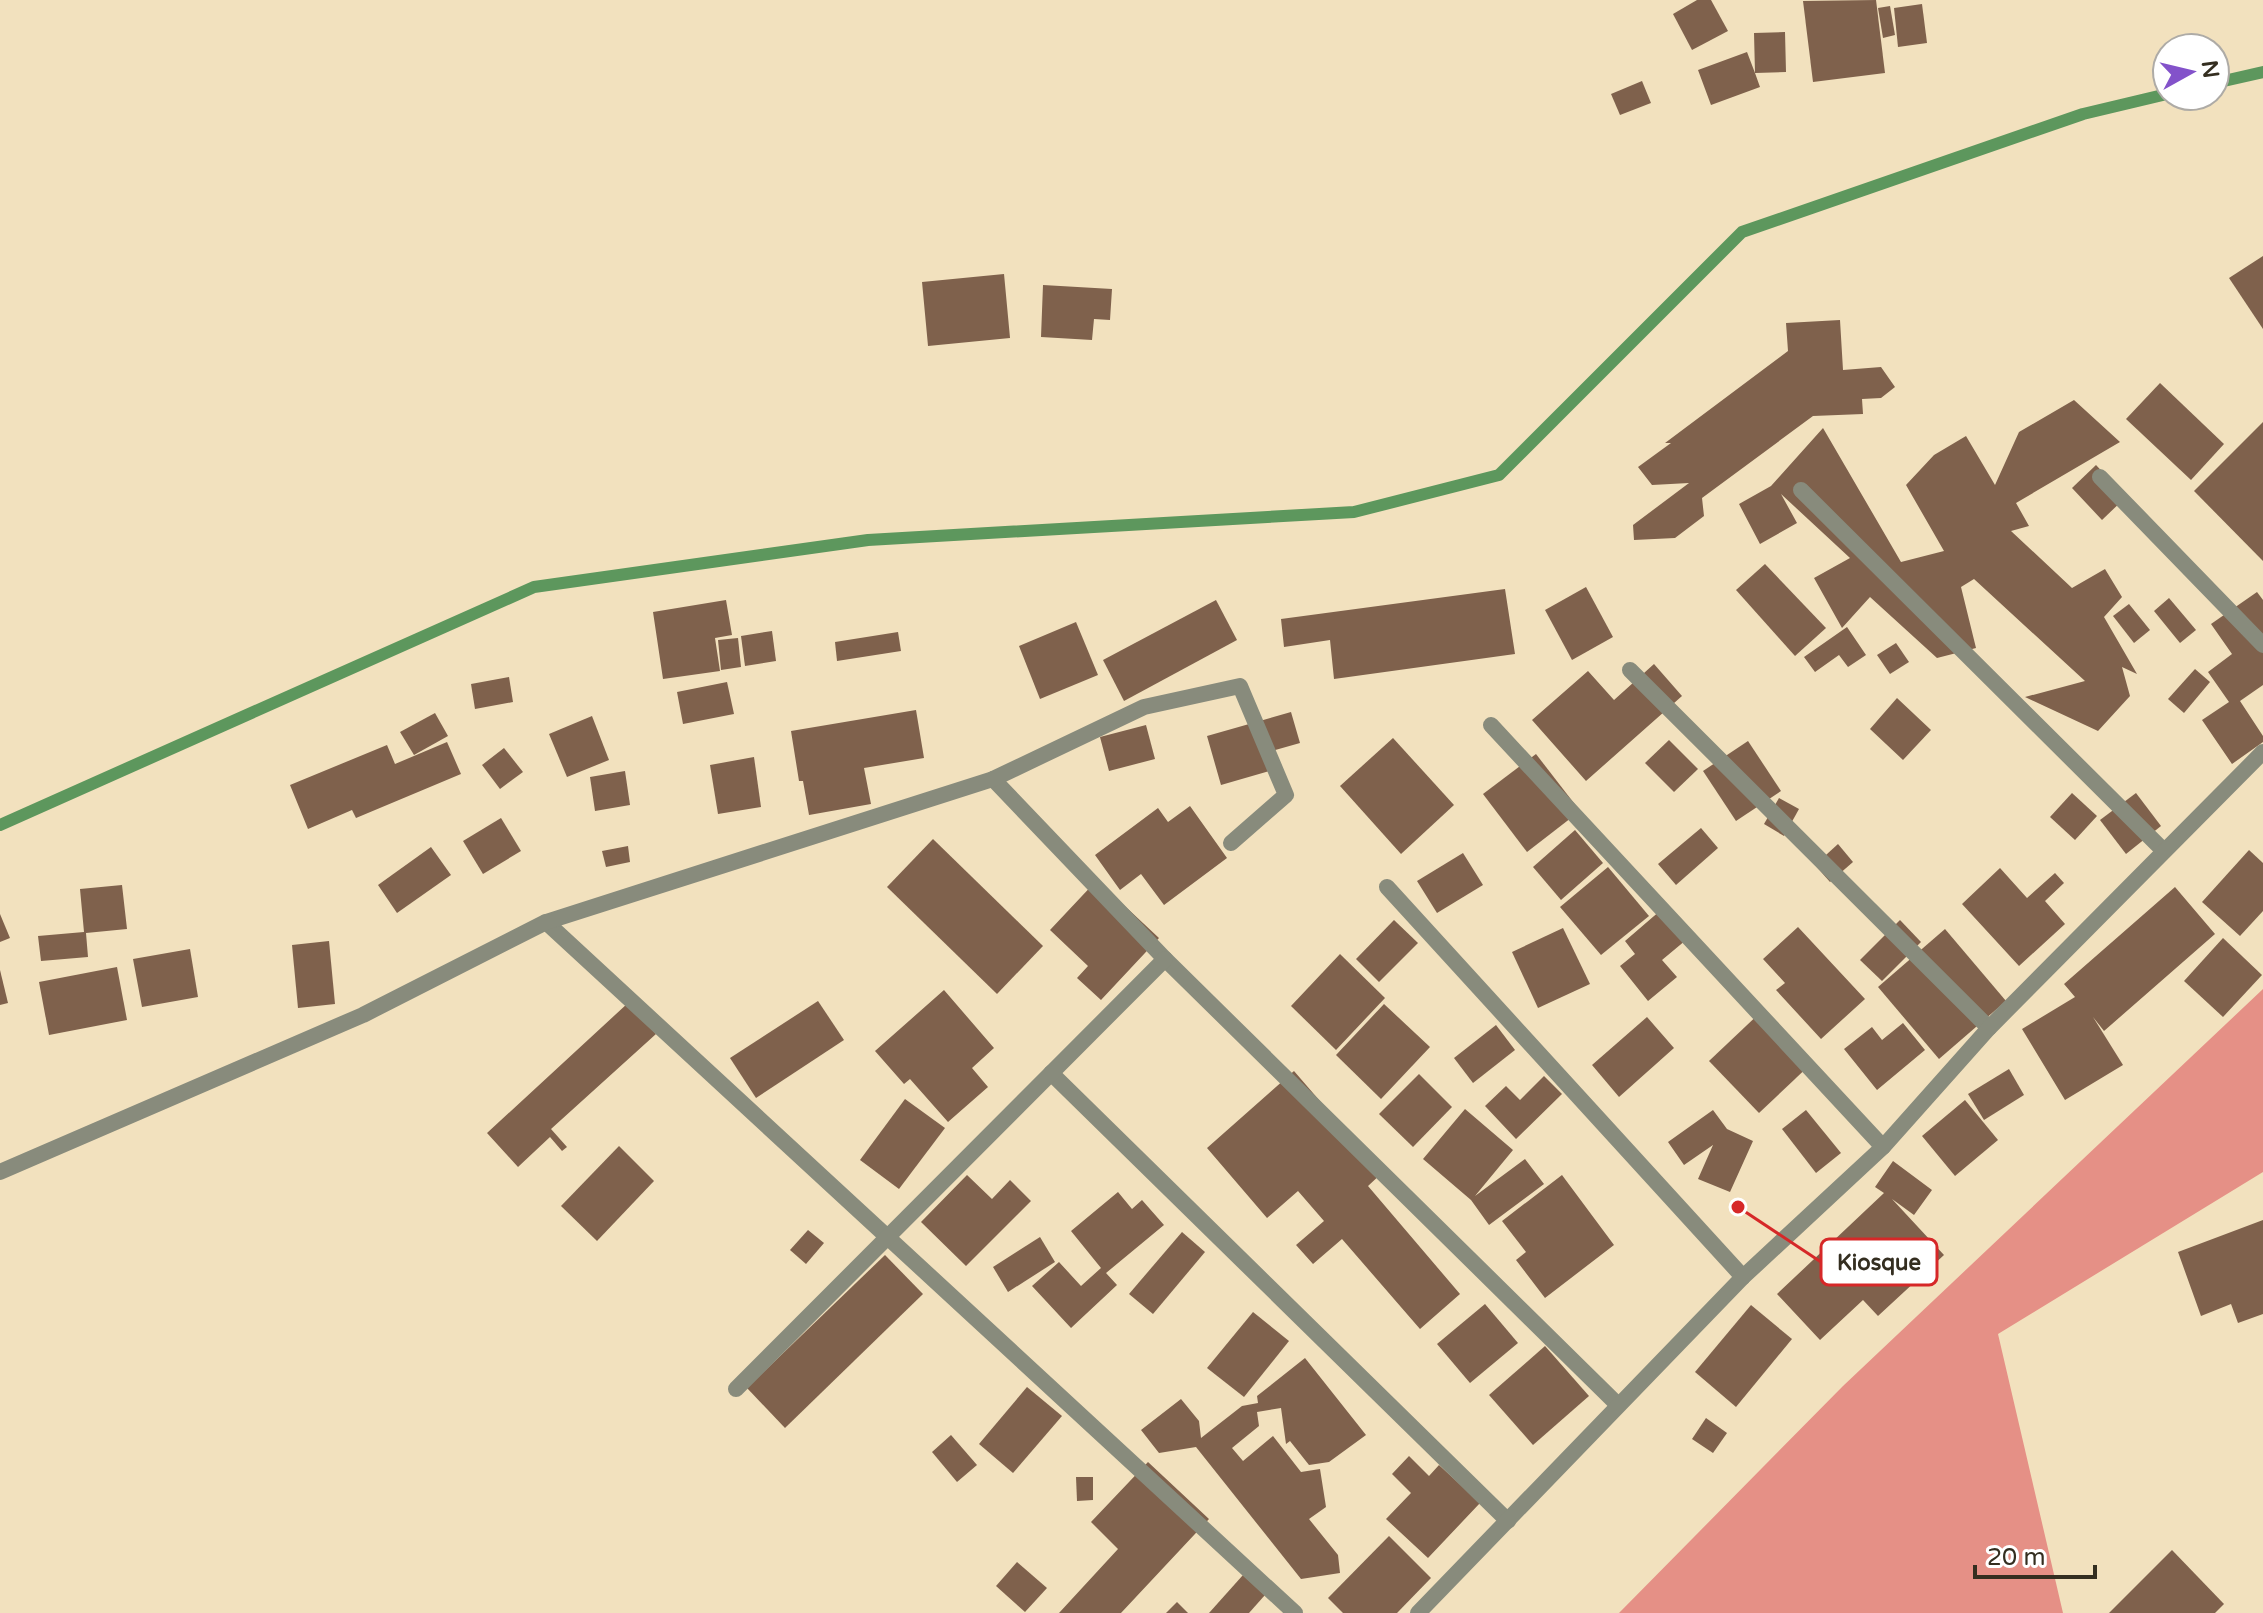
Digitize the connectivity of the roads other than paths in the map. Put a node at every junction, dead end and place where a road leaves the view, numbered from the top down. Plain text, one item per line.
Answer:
1 (2100, 477) dead end
2 (1801, 490) dead end
3 (2263, 645) edge
4 (1630, 670) dead end
5 (1491, 725) dead end
6 (2263, 752) edge
7 (993, 779) junction
8 (1231, 843) dead end
9 (2164, 851) junction
10 (1387, 887) dead end
11 (546, 922) junction
12 (1165, 959) junction
13 (1989, 1028) junction
14 (1051, 1073) junction
15 (1883, 1147) junction
16 (0, 1172) edge
17 (888, 1237) junction
18 (1743, 1277) junction
19 (736, 1389) dead end
20 (1618, 1405) junction
21 (1508, 1521) junction
22 (1295, 1613) edge
23 (1418, 1613) edge

1 - 3 street
2 - 9 street
4 - 13 street
5 - 15 street
6 - 9 street
7 - 8 street
7 - 11 street
7 - 12 street
9 - 13 street
10 - 18 street
11 - 16 street
11 - 17 street
12 - 14 street
12 - 20 street
13 - 15 street
14 - 17 street
14 - 21 street
15 - 18 street
17 - 19 street
17 - 22 street
18 - 20 street
20 - 21 street
21 - 23 street

